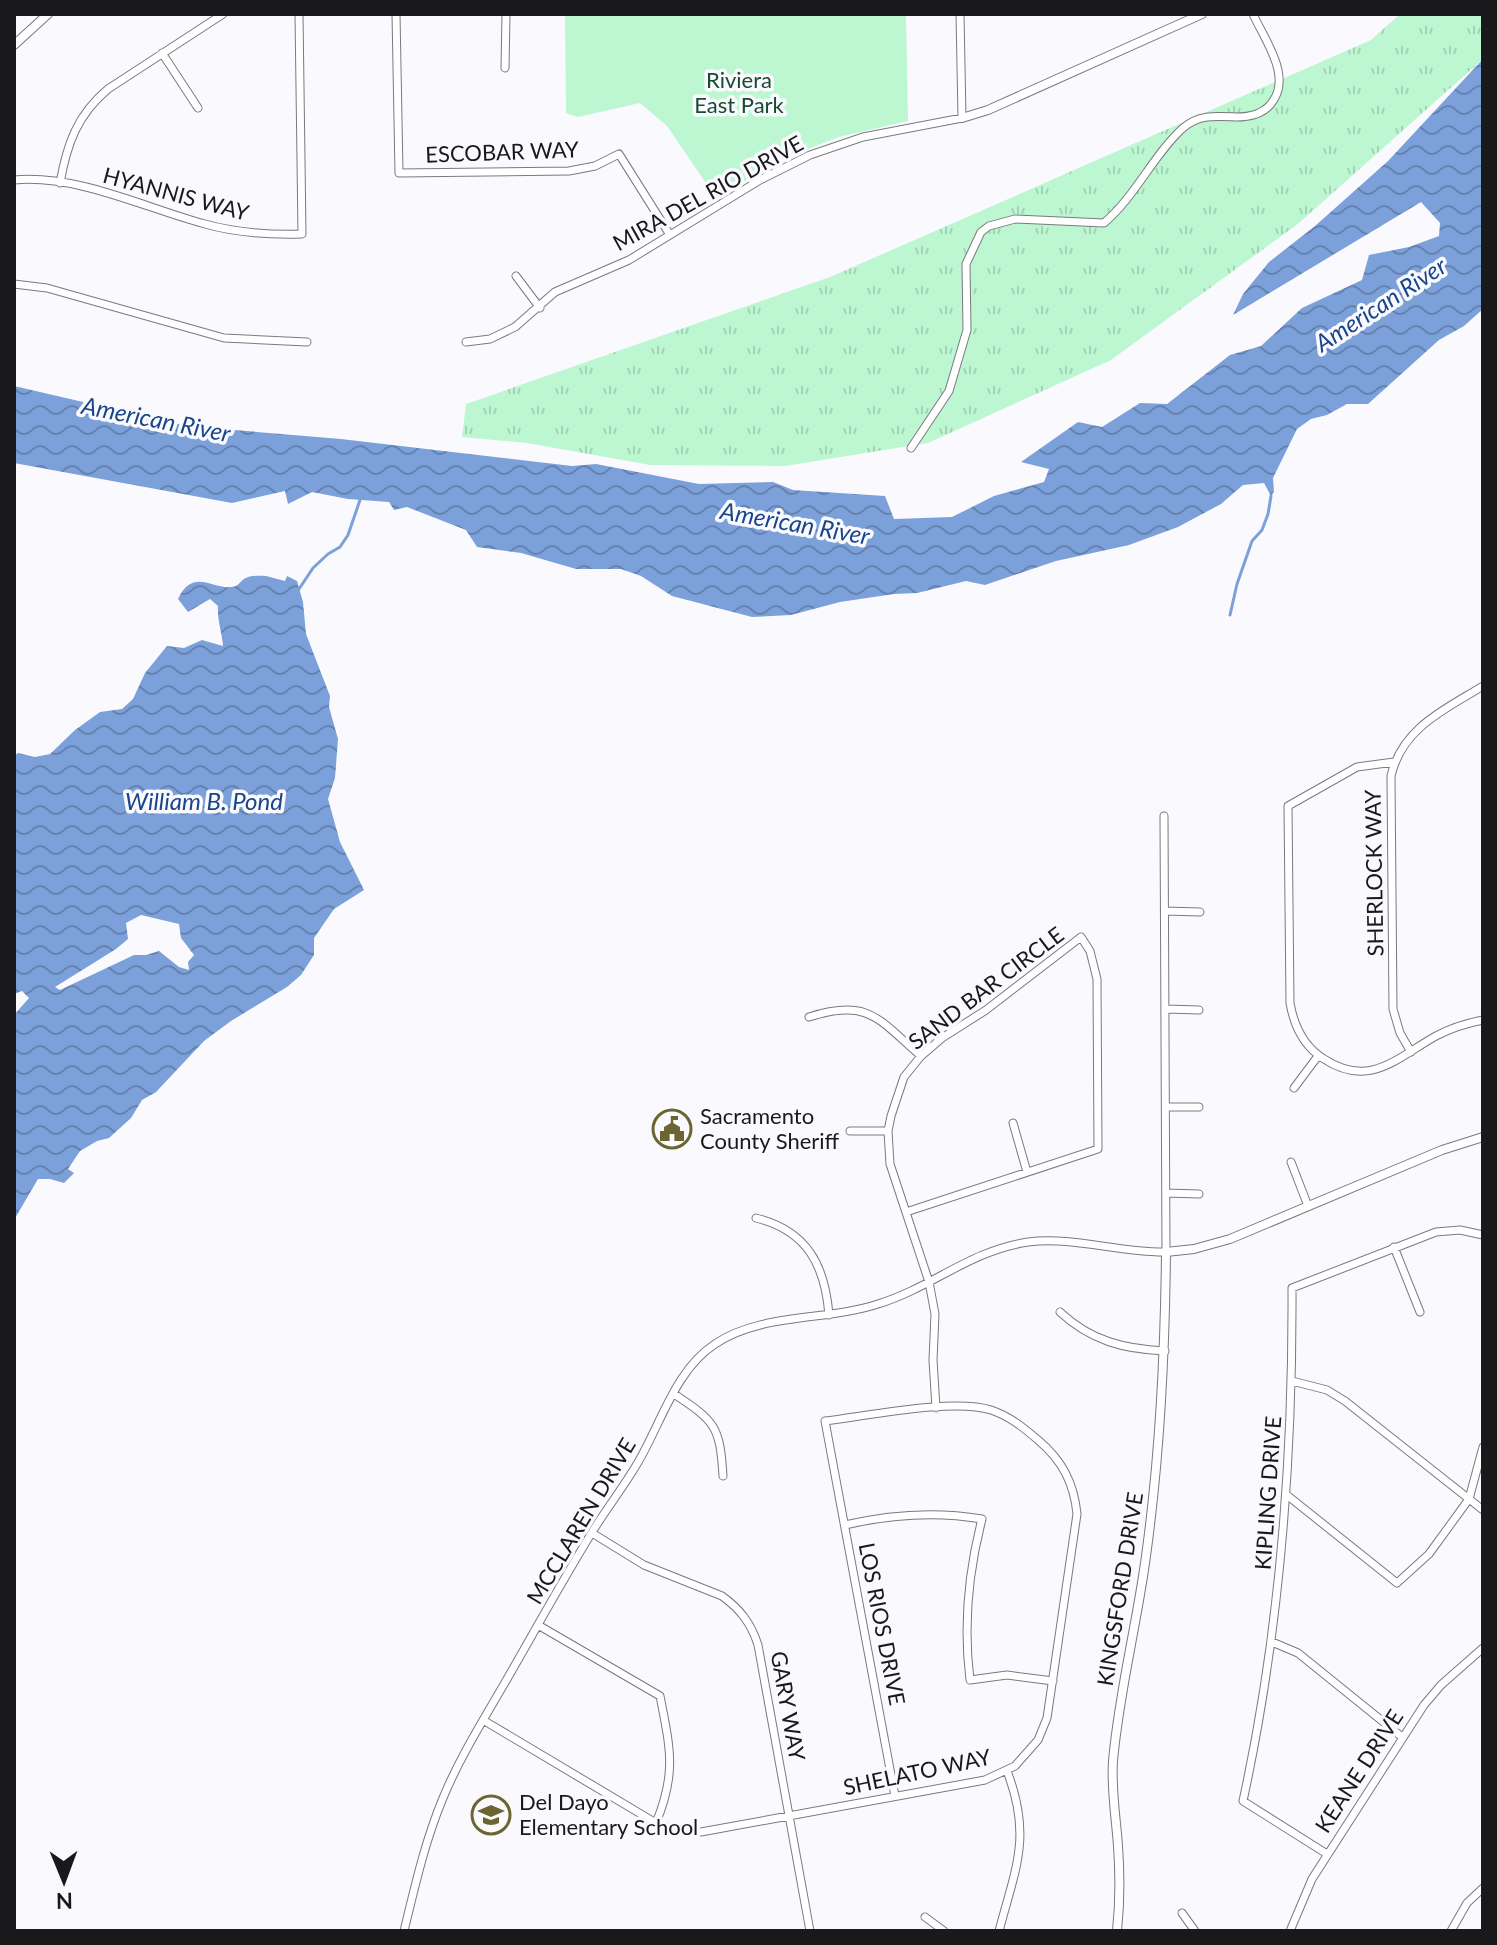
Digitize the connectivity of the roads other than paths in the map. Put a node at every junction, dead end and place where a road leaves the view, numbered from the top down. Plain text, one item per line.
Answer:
1 (48, 14) edge
2 (223, 14) edge
3 (299, 14) edge
4 (396, 14) edge
5 (506, 14) edge
6 (960, 14) edge
7 (1253, 14) edge
8 (1197, 15) edge
9 (14, 45) edge
10 (162, 53) junction
11 (505, 68) dead end
12 (198, 108) dead end
13 (962, 118) junction
14 (14, 180) edge
15 (60, 183) junction
16 (670, 235) junction
17 (516, 276) dead end
18 (14, 284) edge
19 (540, 308) junction
20 (307, 342) dead end
21 (466, 342) dead end
22 (911, 448) dead end
23 (1483, 686) edge
24 (1394, 762) junction
25 (1164, 816) dead end
26 (1165, 911) junction
27 (1200, 912) dead end
28 (1166, 1009) junction
29 (1199, 1010) dead end
30 (809, 1017) dead end
31 (1483, 1020) edge
32 (1411, 1052) junction
33 (921, 1056) junction
34 (1318, 1056) junction
35 (1294, 1088) dead end
36 (1166, 1107) junction
37 (1199, 1107) dead end
38 (1013, 1123) dead end
39 (850, 1131) dead end
40 (888, 1131) junction
41 (1483, 1137) edge
42 (1291, 1162) dead end
43 (1027, 1172) junction
44 (1166, 1193) junction
45 (1199, 1194) dead end
46 (1308, 1206) junction
47 (906, 1212) junction
48 (756, 1218) dead end
49 (1483, 1235) edge
50 (1394, 1247) junction
51 (1166, 1252) junction
52 (929, 1282) junction
53 (1060, 1312) dead end
54 (1420, 1312) dead end
55 (829, 1315) junction
56 (1165, 1351) junction
57 (1292, 1381) junction
58 (674, 1394) junction
59 (936, 1408) junction
60 (1483, 1447) edge
61 (833, 1457) joint
62 (723, 1476) dead end
63 (1288, 1496) junction
64 (1469, 1499) junction
65 (1483, 1510) edge
66 (845, 1525) junction
67 (592, 1533) junction
68 (538, 1625) junction
69 (1272, 1642) junction
70 (1483, 1648) edge
71 (1053, 1681) junction
72 (483, 1720) junction
73 (1402, 1737) junction
74 (1007, 1771) junction
75 (895, 1796) junction
76 (789, 1816) junction
77 (656, 1823) junction
78 (1327, 1854) junction
79 (1483, 1888) edge
80 (1182, 1913) dead end
81 (925, 1917) dead end
82 (404, 1931) edge
83 (810, 1931) edge
84 (944, 1931) edge
85 (999, 1931) edge
86 (1117, 1931) edge
87 (1195, 1931) edge
88 (1290, 1931) edge
89 (1451, 1931) edge

1 - 9 street
2 - 10 street
3 - 15 street, HYANNIS WAY
4 - 16 street, ESCOBAR WAY
5 - 11 street
6 - 13 street
7 - 22 street
8 - 13 street, MIRA DEL RIO DRIVE
10 - 12 street
10 - 15 street
13 - 16 street, MIRA DEL RIO DRIVE
14 - 15 street, HYANNIS WAY
16 - 19 street, MIRA DEL RIO DRIVE
17 - 19 street
18 - 20 street
19 - 21 street, MIRA DEL RIO DRIVE
23 - 24 street, SHERLOCK WAY
24 - 32 street, SHERLOCK WAY
24 - 34 street
25 - 26 street
26 - 27 street
26 - 28 street
28 - 29 street
28 - 36 street
30 - 33 street
31 - 32 street
32 - 34 street
33 - 40 street, SAND BAR CIRCLE
33 - 43 street, SAND BAR CIRCLE
34 - 35 street
36 - 37 street
36 - 44 street
38 - 43 street
39 - 40 street
40 - 47 street, SAND BAR CIRCLE
41 - 46 street
42 - 46 street
43 - 47 street, SAND BAR CIRCLE
44 - 45 street
44 - 51 street
46 - 51 street
47 - 52 street
48 - 55 street
49 - 50 street, KIPLING DRIVE
50 - 54 street
50 - 57 street, KIPLING DRIVE
51 - 52 street, MCCLAREN DRIVE
51 - 56 street, KINGSFORD DRIVE
52 - 55 street, MCCLAREN DRIVE
52 - 59 street
53 - 56 street
55 - 58 street, MCCLAREN DRIVE
56 - 86 street, KINGSFORD DRIVE
57 - 63 street, KIPLING DRIVE
57 - 64 street
58 - 62 street
58 - 67 street, MCCLAREN DRIVE
59 - 61 street, SHELATO WAY
59 - 71 street, SHELATO WAY
60 - 64 street
61 - 66 street, LOS RIOS DRIVE
63 - 64 street
63 - 69 street, KIPLING DRIVE
64 - 65 street
66 - 71 street
66 - 75 street, LOS RIOS DRIVE
67 - 68 street, MCCLAREN DRIVE
67 - 76 street, GARY WAY
68 - 72 street, MCCLAREN DRIVE
68 - 77 street
69 - 73 street
69 - 78 street, KIPLING DRIVE
70 - 73 street, KEANE DRIVE
71 - 74 street, SHELATO WAY
72 - 77 street, SHELATO WAY
72 - 82 street, MCCLAREN DRIVE
73 - 78 street, KEANE DRIVE
74 - 75 street, SHELATO WAY
74 - 85 street
75 - 76 street, SHELATO WAY
76 - 77 street, SHELATO WAY
76 - 83 street, GARY WAY
78 - 88 street, KEANE DRIVE
79 - 89 street
80 - 87 street
81 - 84 street

